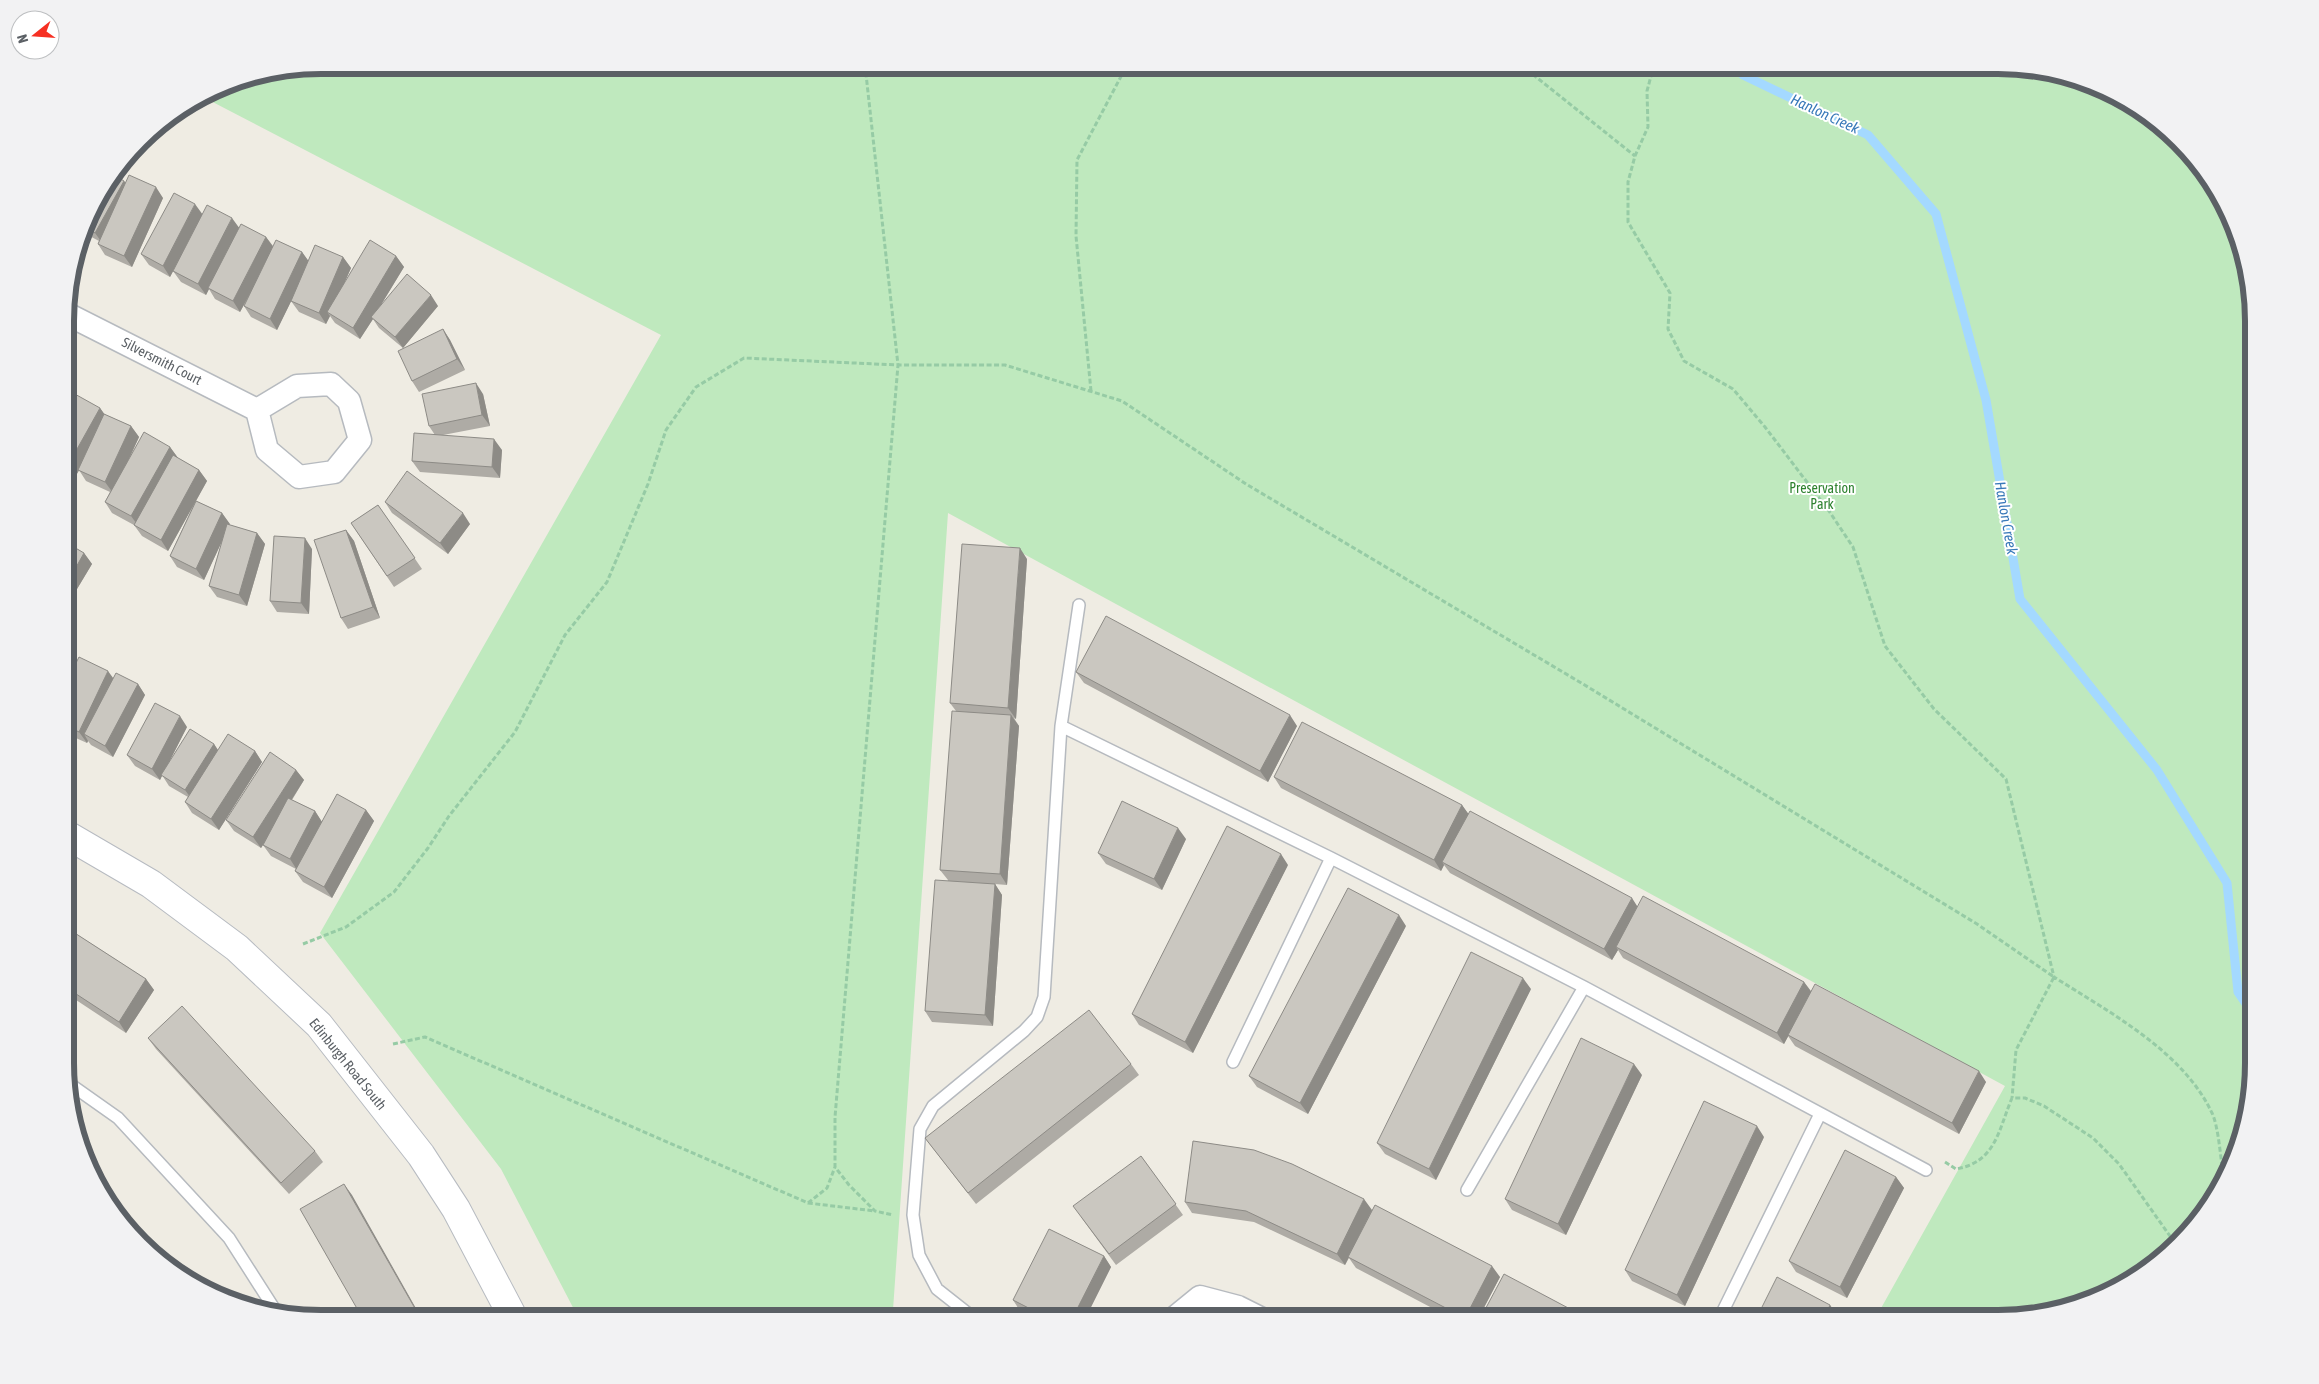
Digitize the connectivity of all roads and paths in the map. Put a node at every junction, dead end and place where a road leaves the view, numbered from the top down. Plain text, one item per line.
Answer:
1 (866, 74) edge
2 (1122, 74) edge
3 (1532, 74) edge
4 (1651, 74) edge
5 (1635, 156) junction
6 (74, 318) edge
7 (898, 365) junction
8 (1090, 391) junction
9 (257, 410) junction
10 (1079, 605) dead end
11 (1061, 726) junction
12 (74, 839) edge
13 (1330, 858) junction
14 (302, 944) dead end
15 (2054, 977) junction
16 (1584, 987) junction
17 (393, 1044) dead end
18 (1233, 1062) dead end
19 (75, 1088) edge
20 (2012, 1098) junction
21 (1820, 1114) junction
22 (835, 1167) junction
23 (2222, 1168) edge
24 (1926, 1170) joint
25 (1467, 1190) dead end
26 (808, 1203) junction
27 (875, 1211) junction
28 (913, 1215) junction
29 (2172, 1239) edge
30 (272, 1305) edge
31 (509, 1310) edge
32 (963, 1310) edge
33 (1184, 1310) edge
34 (1244, 1310) edge
35 (1723, 1310) edge

1 - 7 path
2 - 8 path
3 - 5 path
4 - 5 path
5 - 15 path
6 - 9 street, Silversmith Court
7 - 8 path
7 - 14 path
7 - 22 path
8 - 15 path
9 - 9 street
10 - 11 lane
11 - 13 lane
11 - 28 lane
12 - 31 main road, Edinburgh Road South
13 - 16 lane
13 - 18 lane
15 - 20 path
15 - 23 path
16 - 21 lane
16 - 25 lane
17 - 26 path
19 - 30 lane
20 - 24 path
20 - 29 path
21 - 24 lane
21 - 35 lane
22 - 26 path
22 - 27 path
26 - 27 path
27 - 28 path
28 - 32 lane
33 - 34 street

